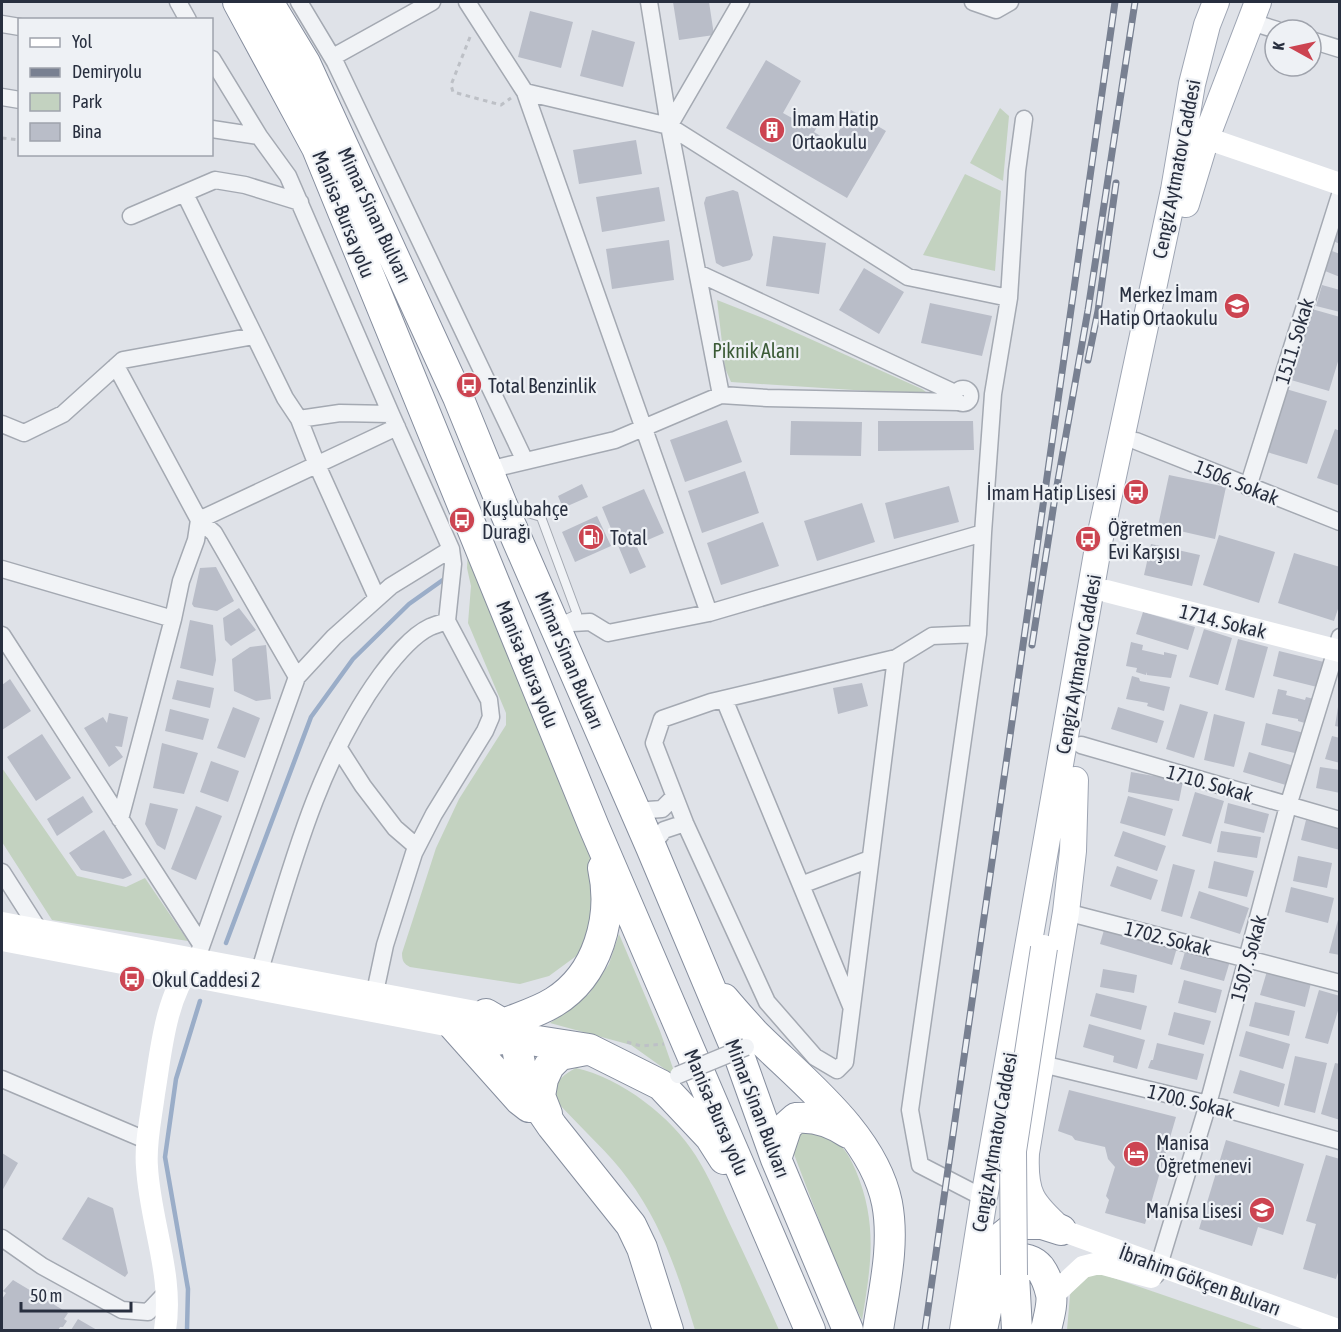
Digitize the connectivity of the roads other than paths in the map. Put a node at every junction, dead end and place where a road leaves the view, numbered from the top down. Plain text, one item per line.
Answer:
1 (178, 2) edge
2 (238, 2) edge
3 (268, 2) edge
4 (301, 2) edge
5 (432, 2) edge
6 (467, 2) edge
7 (649, 2) edge
8 (741, 2) edge
9 (973, 2) edge
10 (1010, 2) edge
11 (1216, 2) edge
12 (1255, 12) edge
13 (187, 18) edge
14 (2, 24) edge
15 (18, 27) edge
16 (1323, 44) edge
17 (1340, 49) edge
18 (333, 57) junction
19 (1198, 59) junction
20 (213, 63) edge
21 (1233, 69) junction
22 (525, 93) junction
23 (2, 97) edge
24 (18, 100) edge
25 (1024, 119) dead end
26 (669, 126) junction
27 (213, 129) edge
28 (259, 136) junction
29 (1206, 138) junction
30 (1340, 184) edge
31 (185, 194) junction
32 (1340, 195) edge
33 (300, 202) junction
34 (131, 216) dead end
35 (698, 273) junction
36 (1009, 298) junction
37 (254, 336) junction
38 (116, 366) junction
39 (993, 394) junction
40 (721, 395) junction
41 (961, 397) junction
42 (299, 419) junction
43 (394, 421) junction
44 (2, 424) edge
45 (643, 429) junction
46 (1136, 441) junction
47 (525, 461) junction
48 (317, 465) junction
49 (488, 470) junction
50 (1248, 487) junction
51 (200, 520) junction
52 (1340, 522) edge
53 (983, 532) junction
54 (451, 549) junction
55 (2, 569) edge
56 (1106, 591) junction
57 (377, 598) junction
58 (709, 613) junction
59 (173, 619) junction
60 (447, 621) junction
61 (554, 624) junction
62 (978, 634) junction
63 (2, 636) edge
64 (1338, 646) edge
65 (896, 658) junction
66 (297, 677) junction
67 (724, 699) junction
68 (1081, 745) junction
69 (338, 747) junction
70 (1075, 780) junction
71 (674, 797) junction
72 (1288, 806) junction
73 (635, 811) junction
74 (120, 819) junction
75 (1340, 820) edge
76 (685, 823) junction
77 (594, 827) junction
78 (417, 847) junction
79 (651, 847) junction
80 (870, 859) junction
81 (2, 872) edge
82 (801, 885) junction
83 (1066, 912) junction
84 (39, 930) junction
85 (5, 936) edge
86 (199, 951) junction
87 (1248, 958) junction
88 (260, 970) junction
89 (183, 976) junction
90 (708, 981) junction
91 (1340, 983) edge
92 (375, 992) junction
93 (851, 1007) junction
94 (506, 1025) junction
95 (454, 1026) junction
96 (746, 1047) dead end
97 (589, 1049) junction
98 (1042, 1064) junction
99 (678, 1075) dead end
100 (2, 1079) edge
101 (1208, 1104) junction
102 (552, 1126) junction
103 (857, 1140) junction
104 (148, 1141) junction
105 (1340, 1141) edge
106 (776, 1159) junction
107 (984, 1198) junction
108 (761, 1214) junction
109 (1061, 1230) junction
110 (2, 1238) edge
111 (1157, 1272) junction
112 (1014, 1275) junction
113 (165, 1293) junction
114 (1052, 1296) junction
115 (988, 1297) junction
116 (847, 1328) edge
117 (165, 1330) edge
118 (668, 1330) edge
119 (810, 1330) edge
120 (878, 1330) edge
121 (963, 1330) edge
122 (982, 1330) edge
123 (1005, 1330) edge
124 (1017, 1330) edge
125 (1046, 1330) edge
126 (1305, 1330) edge
127 (1338, 1330) edge

1 - 13 street
2 - 77 highway, Manisa-Bursa yolu
3 - 49 highway, Mimar Sinan Bulvarı
4 - 18 street
5 - 18 street
6 - 22 street
7 - 26 street
8 - 26 street
9 - 10 street
11 - 19 main road, Cengiz Aytmatov Caddesi
12 - 21 main road, Cengiz Aytmatov Caddesi
14 - 15 street
16 - 17 street
18 - 47 street
19 - 21 main road
19 - 107 main road, Cengiz Aytmatov Caddesi
20 - 28 street
21 - 29 main road, Cengiz Aytmatov Caddesi
22 - 26 street
22 - 45 street
23 - 24 street
25 - 36 street
26 - 35 street
26 - 36 street
27 - 28 street
28 - 33 street
29 - 30 street
29 - 46 main road, Cengiz Aytmatov Caddesi
31 - 33 street
31 - 34 street
31 - 37 street
32 - 50 street, 1511. Sokak
33 - 43 street
35 - 40 street
35 - 41 street
36 - 39 street
37 - 38 street
37 - 42 street
38 - 44 street
38 - 51 street
39 - 41 street
39 - 53 street
40 - 41 street
40 - 45 street
42 - 43 street
42 - 48 street
43 - 48 street
43 - 54 street
45 - 47 street
45 - 58 street
46 - 50 street, 1506. Sokak
46 - 56 main road, Cengiz Aytmatov Caddesi
47 - 49 street
48 - 51 street
48 - 57 street
49 - 61 highway, Mimar Sinan Bulvarı
50 - 52 street, 1506. Sokak
51 - 59 street
51 - 66 street
53 - 58 street
53 - 62 street
54 - 57 street
54 - 60 street
55 - 59 street
56 - 64 street, 1714. Sokak
56 - 68 main road, Cengiz Aytmatov Caddesi
57 - 66 street
58 - 61 street
59 - 74 street
60 - 69 street
60 - 78 street
61 - 73 highway, Mimar Sinan Bulvarı
62 - 65 street
62 - 107 street
63 - 74 street
64 - 72 street, 1507. Sokak
65 - 67 street
65 - 80 street
66 - 86 street
67 - 71 street
67 - 82 street
68 - 70 main road, Cengiz Aytmatov Caddesi
68 - 72 street, 1710. Sokak
69 - 78 street
69 - 88 street
70 - 83 main road
70 - 112 main road, Cengiz Aytmatov Caddesi, bridge
71 - 73 street
71 - 76 street
72 - 75 street, 1710. Sokak
72 - 87 street, 1507. Sokak
73 - 79 highway, Mimar Sinan Bulvarı
74 - 86 street
76 - 79 street
76 - 93 street
77 - 94 highway
77 - 108 highway, Manisa-Bursa yolu
78 - 92 street
79 - 90 highway, Mimar Sinan Bulvarı
80 - 82 street
80 - 93 street
81 - 84 street
82 - 93 street
83 - 87 street, 1702. Sokak
83 - 98 main road
84 - 85 street
84 - 86 street
85 - 89 street
86 - 88 street
86 - 89 street
87 - 91 street, 1702. Sokak
87 - 101 street, 1507. Sokak
88 - 92 street
89 - 95 street
89 - 104 street
90 - 103 highway
90 - 106 highway, Mimar Sinan Bulvarı
92 - 94 street
94 - 95 street
94 - 97 highway
94 - 102 highway
95 - 102 highway
96 - 99 street, bridge
97 - 102 highway
97 - 108 highway
98 - 101 street, 1700. Sokak
98 - 109 main road
100 - 104 street
101 - 105 street, 1700. Sokak
101 - 111 street, 1507. Sokak
102 - 118 highway
103 - 106 highway
103 - 120 highway
104 - 113 street
106 - 116 highway, Mimar Sinan Bulvarı
107 - 121 main road, Cengiz Aytmatov Caddesi
108 - 119 highway, Manisa-Bursa yolu
109 - 111 street, İbrahim Gökçen Bulvarı
109 - 115 highway
110 - 113 street
111 - 114 street, İbrahim Gökçen Bulvarı
111 - 126 street, İbrahim Gökçen Bulvarı
111 - 127 street, İbrahim Gökçen Bulvarı
112 - 123 main road, Cengiz Aytmatov Caddesi
112 - 124 highway
113 - 117 street
114 - 115 highway
114 - 125 highway
115 - 122 highway

